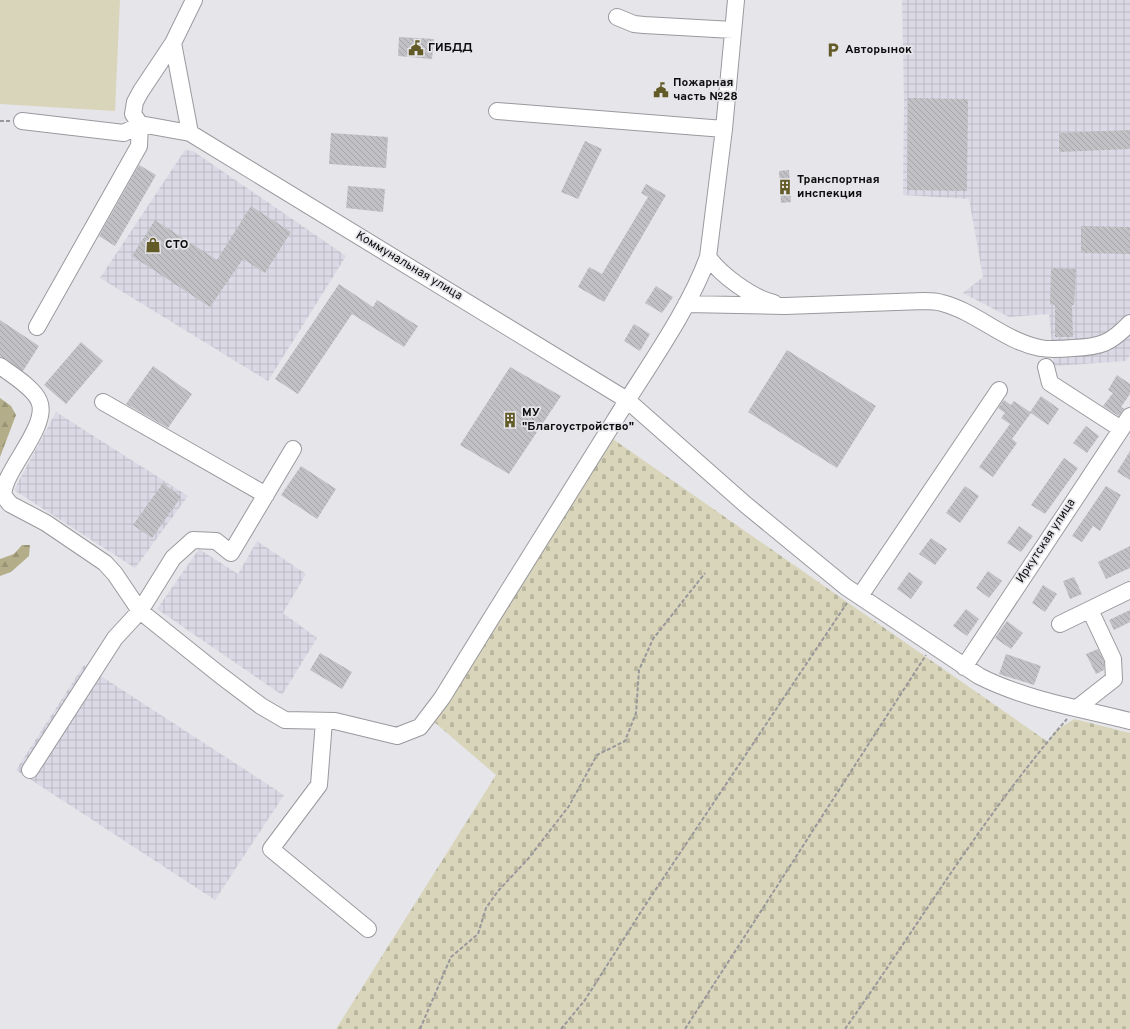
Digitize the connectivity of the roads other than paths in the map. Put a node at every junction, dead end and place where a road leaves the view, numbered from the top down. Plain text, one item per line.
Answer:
1 (194, 0) edge
2 (736, 0) edge
3 (617, 17) dead end
4 (733, 30) junction
5 (172, 43) junction
6 (497, 111) dead end
7 (22, 121) dead end
8 (140, 124) junction
9 (724, 129) junction
10 (190, 133) junction
11 (708, 257) junction
12 (686, 304) junction
13 (786, 306) junction
14 (1130, 323) edge
15 (37, 327) dead end
16 (0, 366) edge
17 (1046, 367) dead end
18 (998, 390) dead end
19 (627, 400) junction
20 (104, 402) dead end
21 (1126, 423) edge
22 (293, 449) dead end
23 (266, 495) junction
24 (1130, 590) edge
25 (857, 594) junction
26 (1090, 610) junction
27 (140, 611) junction
28 (1060, 624) dead end
29 (964, 667) junction
30 (1077, 708) junction
31 (1130, 720) edge
32 (324, 721) junction
33 (30, 770) dead end
34 (368, 929) dead end

1 - 5 street
2 - 4 street
3 - 4 street
4 - 9 street
5 - 8 street
5 - 10 street
6 - 9 street
7 - 8 street
8 - 10 street
8 - 15 street
9 - 11 street
10 - 19 street, Коммунальная улица
11 - 12 street
11 - 13 street
12 - 13 street
12 - 19 street
13 - 14 street
16 - 27 street
17 - 21 street
18 - 25 street
19 - 25 street, Коммунальная улица
19 - 32 street
20 - 23 street
21 - 29 street, Иркутская улица
22 - 23 street
23 - 27 street
24 - 26 street
25 - 29 street, Коммунальная улица
26 - 28 street
26 - 30 street
27 - 32 street
27 - 33 street
29 - 30 street, Коммунальная улица
30 - 31 street, Коммунальная улица
32 - 34 street

